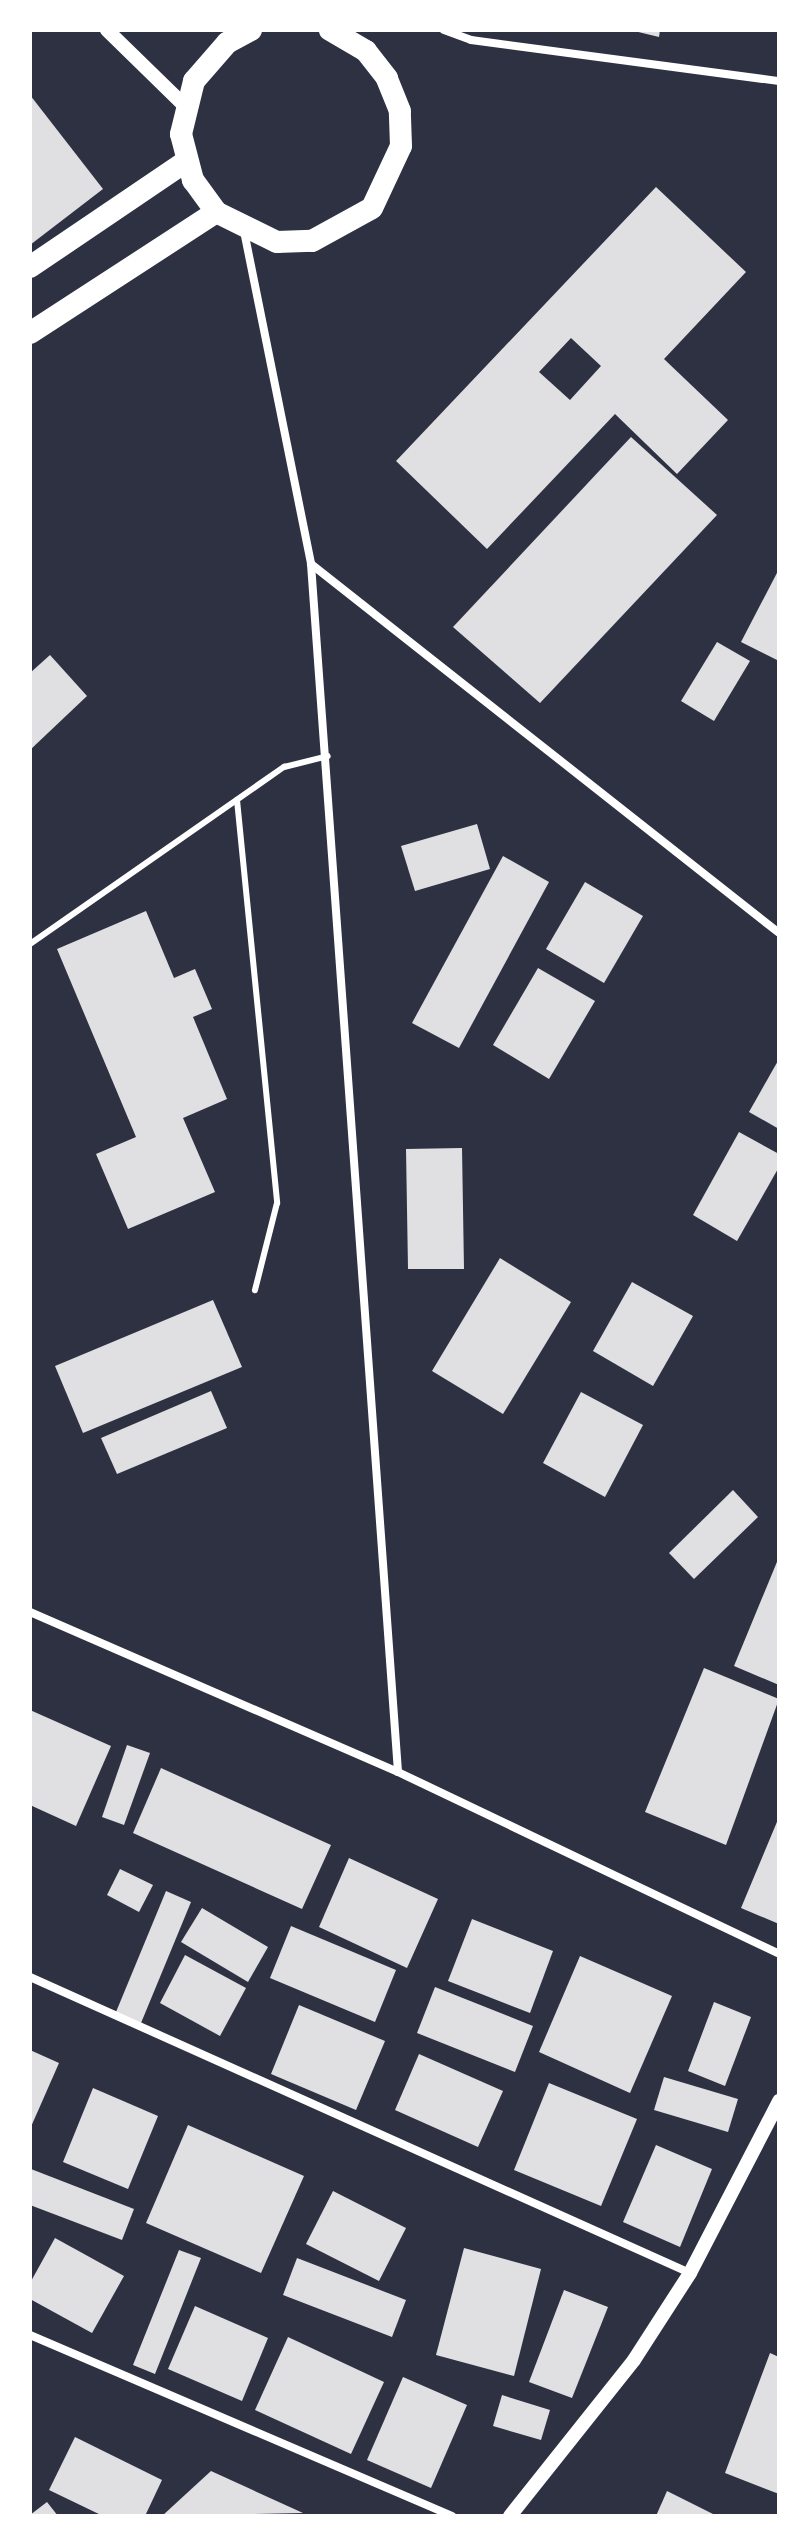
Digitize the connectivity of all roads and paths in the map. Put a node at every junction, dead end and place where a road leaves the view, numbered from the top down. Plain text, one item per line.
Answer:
1 (107, 30) edge
2 (250, 30) edge
3 (330, 30) edge
4 (444, 30) edge
5 (367, 41) edge
6 (779, 81) edge
7 (185, 106) junction
8 (185, 162) junction
9 (216, 212) junction
10 (244, 231) junction
11 (30, 267) edge
12 (30, 333) edge
13 (311, 564) junction
14 (328, 756) junction
15 (237, 800) junction
16 (779, 933) edge
17 (30, 944) edge
18 (255, 1290) dead end
19 (30, 1612) edge
20 (398, 1772) junction
21 (779, 1954) edge
22 (30, 1977) edge
23 (779, 2101) edge
24 (690, 2273) junction
25 (30, 2335) edge
26 (452, 2516) edge
27 (510, 2516) edge

1 - 7 street
2 - 7 highway
3 - 5 highway
4 - 6 street
5 - 10 highway
7 - 8 highway
8 - 9 highway
8 - 11 highway
9 - 10 highway
9 - 12 highway
10 - 13 street
13 - 14 street
13 - 16 street
14 - 15 lane
14 - 20 street
15 - 17 lane
15 - 18 lane
19 - 20 street
20 - 21 street
22 - 24 street
23 - 24 street
24 - 27 street
25 - 26 street

